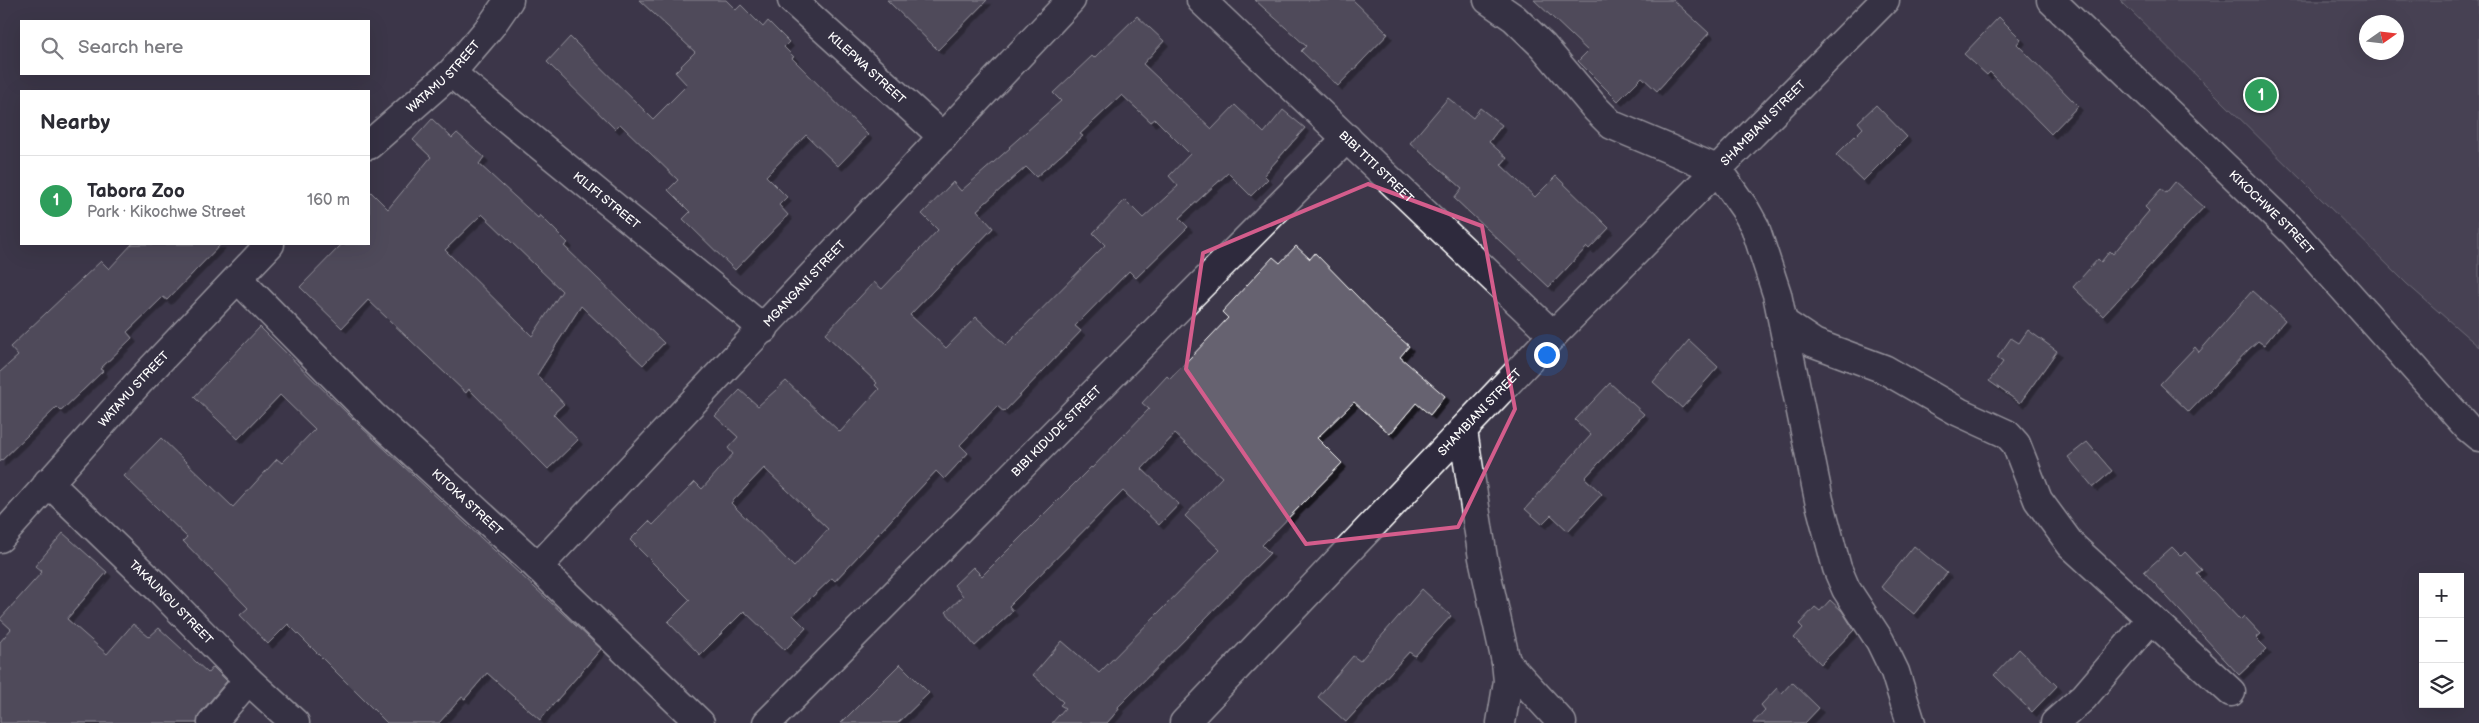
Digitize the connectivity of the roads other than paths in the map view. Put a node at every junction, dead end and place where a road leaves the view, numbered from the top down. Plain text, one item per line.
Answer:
1 (509, 0) edge
2 (792, 0) edge
3 (1071, 0) edge
4 (1201, 0) edge
5 (1488, 0) edge
6 (1885, 0) edge
7 (2051, 0) edge
8 (450, 73) junction
9 (943, 137) junction
10 (1347, 138) junction
11 (370, 144) edge
12 (1717, 170) junction
13 (269, 245) edge
14 (238, 279) junction
15 (1784, 323) junction
16 (764, 329) junction
17 (1553, 335) junction
18 (1463, 432) junction
19 (2479, 437) edge
20 (48, 482) junction
21 (0, 538) edge
22 (538, 567) junction
23 (2150, 620) junction
24 (1506, 662) junction
25 (248, 680) junction
26 (2231, 692) dead end
27 (212, 723) edge
28 (296, 723) edge
29 (700, 723) edge
30 (766, 723) edge
31 (1184, 723) edge
32 (1500, 723) edge
33 (1562, 723) edge
34 (1911, 723) edge
35 (2055, 723) edge

1 - 8 street, WATAMU STREET
2 - 9 street, KILEPWA STREET
3 - 9 street, MGANGANI STREET
4 - 10 street, BIBI TITI STREET
5 - 12 street
6 - 12 street, SHAMBIANI STREET
7 - 19 street, KIKOCHWE STREET
8 - 11 street, WATAMU STREET
8 - 16 street, KILIFI STREET
9 - 16 street, MGANGANI STREET
10 - 17 street, BIBI TITI STREET
10 - 30 street, BIBI KIDUDE STREET
12 - 15 street
12 - 17 street, SHAMBIANI STREET
13 - 14 street, WATAMU STREET
14 - 20 street, WATAMU STREET
14 - 22 street, KITOKA STREET
15 - 23 street
15 - 34 street
16 - 22 street, MGANGANI STREET
17 - 18 street, SHAMBIANI STREET
18 - 24 street
18 - 31 street, SHAMBIANI STREET
20 - 21 street, WATAMU STREET
20 - 25 street, TAKAUNGU STREET
22 - 29 street, KITOKA STREET
23 - 26 street
23 - 35 street
24 - 32 street
24 - 33 street
25 - 27 street
25 - 28 street, TAKAUNGU STREET

